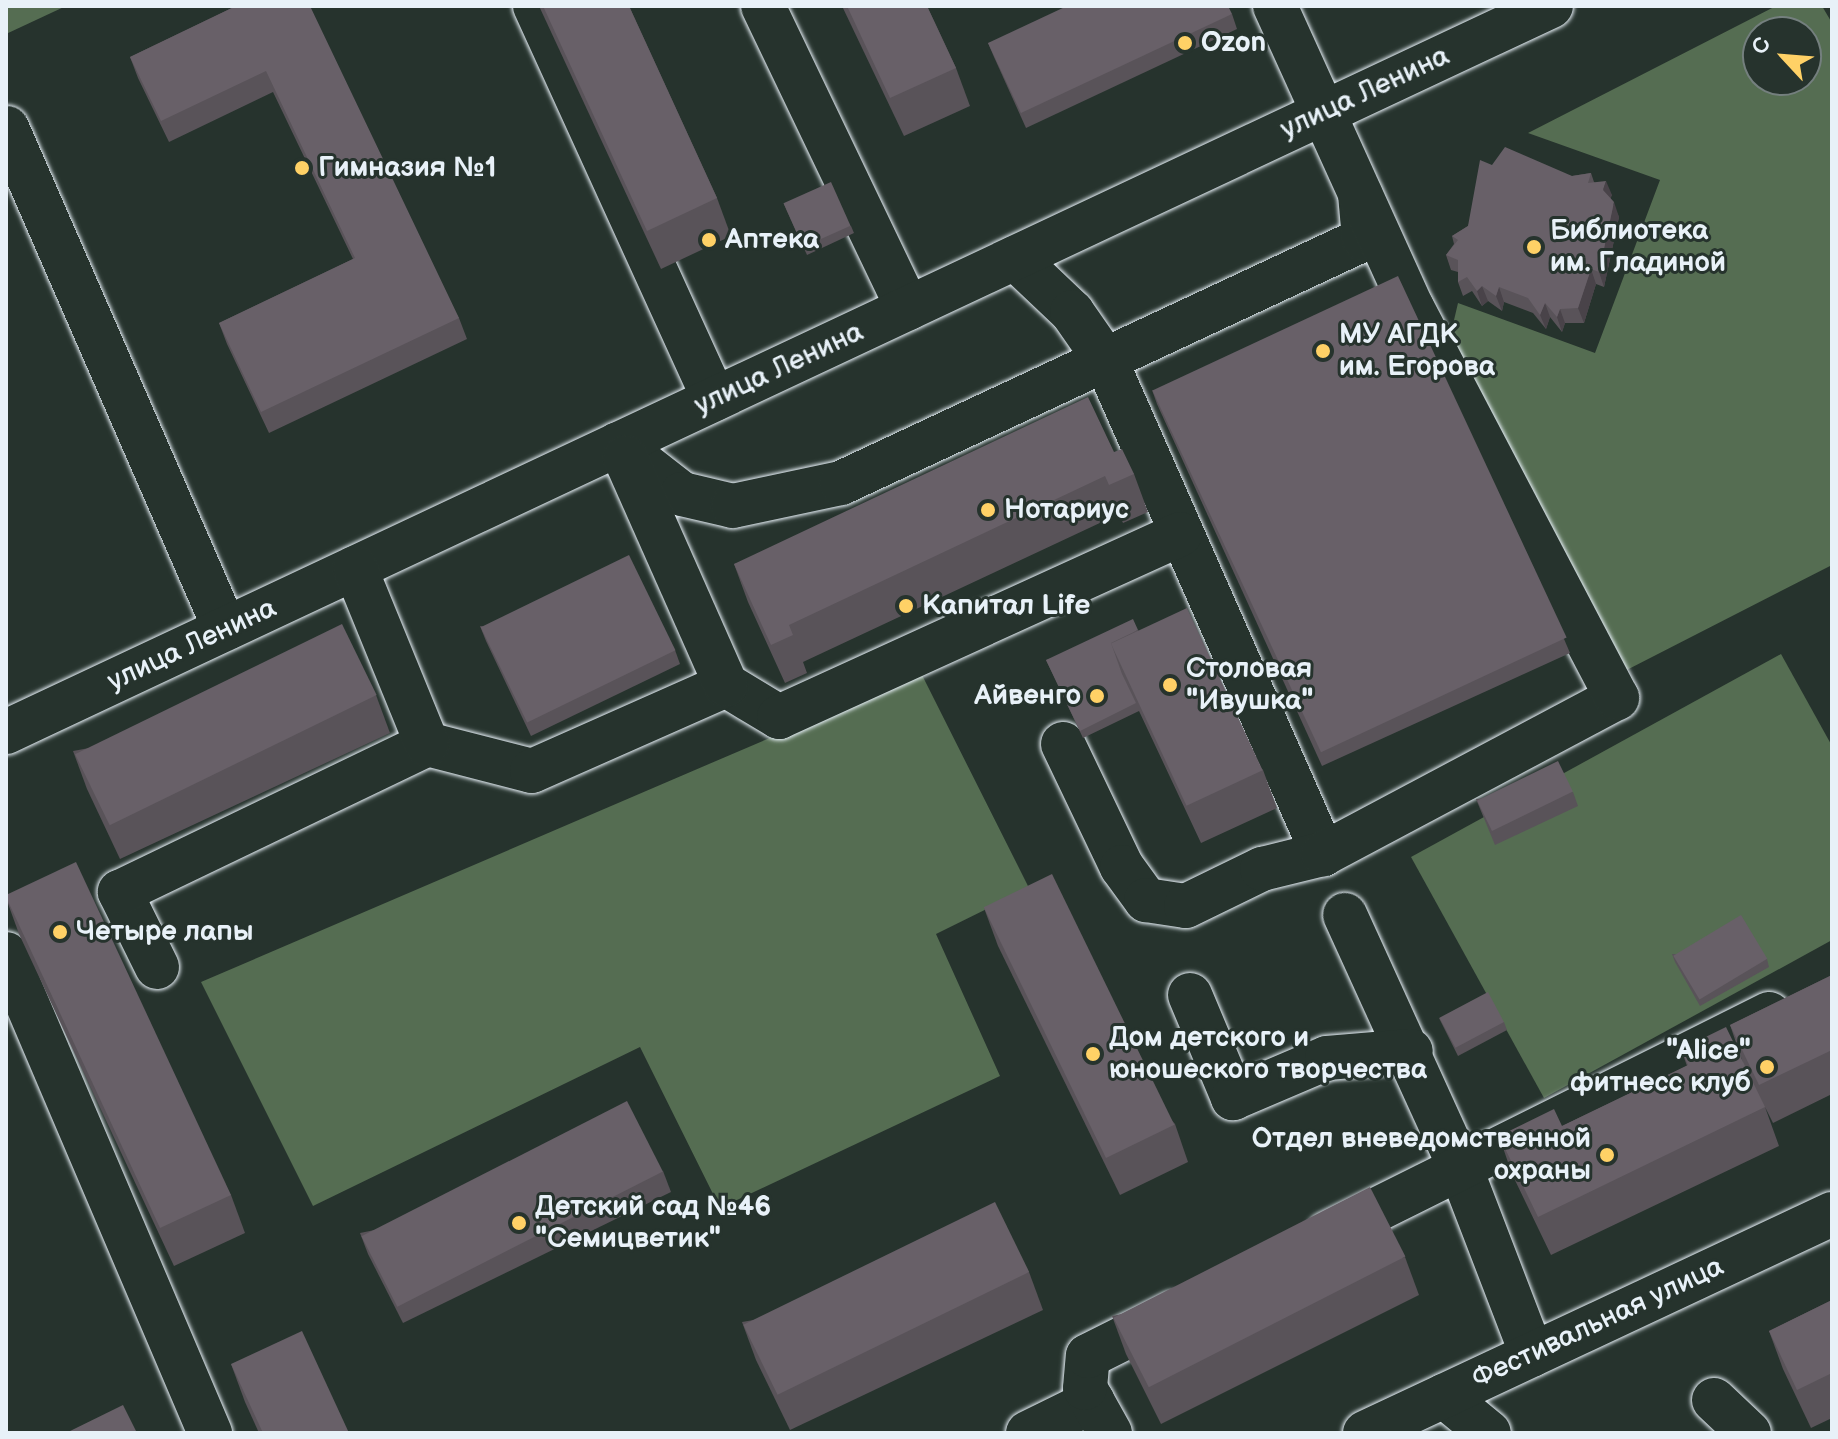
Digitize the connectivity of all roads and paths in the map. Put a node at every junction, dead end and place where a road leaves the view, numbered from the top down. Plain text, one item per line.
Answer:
1 (535, 6) edge
2 (763, 6) edge
3 (1275, 6) edge
4 (1551, 6) edge
5 (1323, 113) junction
6 (7, 128) edge
7 (1358, 179) junction
8 (1015, 258) junction
9 (908, 308) junction
10 (1106, 361) junction
11 (714, 399) junction
12 (618, 444) junction
13 (1180, 534) junction
14 (355, 568) junction
15 (225, 629) junction
16 (726, 685) junction
17 (6, 732) edge
18 (427, 744) junction
19 (1063, 744) dead end
20 (1323, 854) junction
21 (1345, 915) dead end
22 (6, 954) edge
23 (157, 967) dead end
24 (1190, 995) dead end
25 (1769, 1014) edge
26 (1411, 1051) junction
27 (1460, 1167) junction
28 (1832, 1214) edge
29 (1295, 1251) edge
30 (1212, 1293) edge
31 (1532, 1355) junction
32 (1444, 1396) junction
33 (1714, 1400) dead end
34 (1101, 1417) edge
35 (210, 1433) edge
36 (1028, 1433) edge
37 (1365, 1433) edge
38 (1489, 1433) edge
39 (1749, 1433) edge

1 - 11 street
2 - 9 street
3 - 5 street
4 - 5 street, улица Ленина
5 - 7 street
5 - 8 street, улица Ленина
6 - 15 street
7 - 10 street
7 - 20 street
8 - 9 street, улица Ленина
8 - 10 street
9 - 11 street, улица Ленина
10 - 12 street
10 - 13 street
11 - 12 street, улица Ленина
12 - 14 street, улица Ленина
12 - 16 street
13 - 16 street
13 - 20 street
14 - 15 street, улица Ленина
14 - 18 street
15 - 17 street, улица Ленина
16 - 18 street
18 - 23 street
19 - 20 street
21 - 26 street
22 - 35 street
24 - 26 street
25 - 27 street
26 - 27 street
27 - 29 street
27 - 31 street
28 - 31 street, Фестивальная улица
30 - 34 street
31 - 32 street, Фестивальная улица
32 - 37 street, Фестивальная улица
32 - 38 street
33 - 39 street
34 - 36 street

